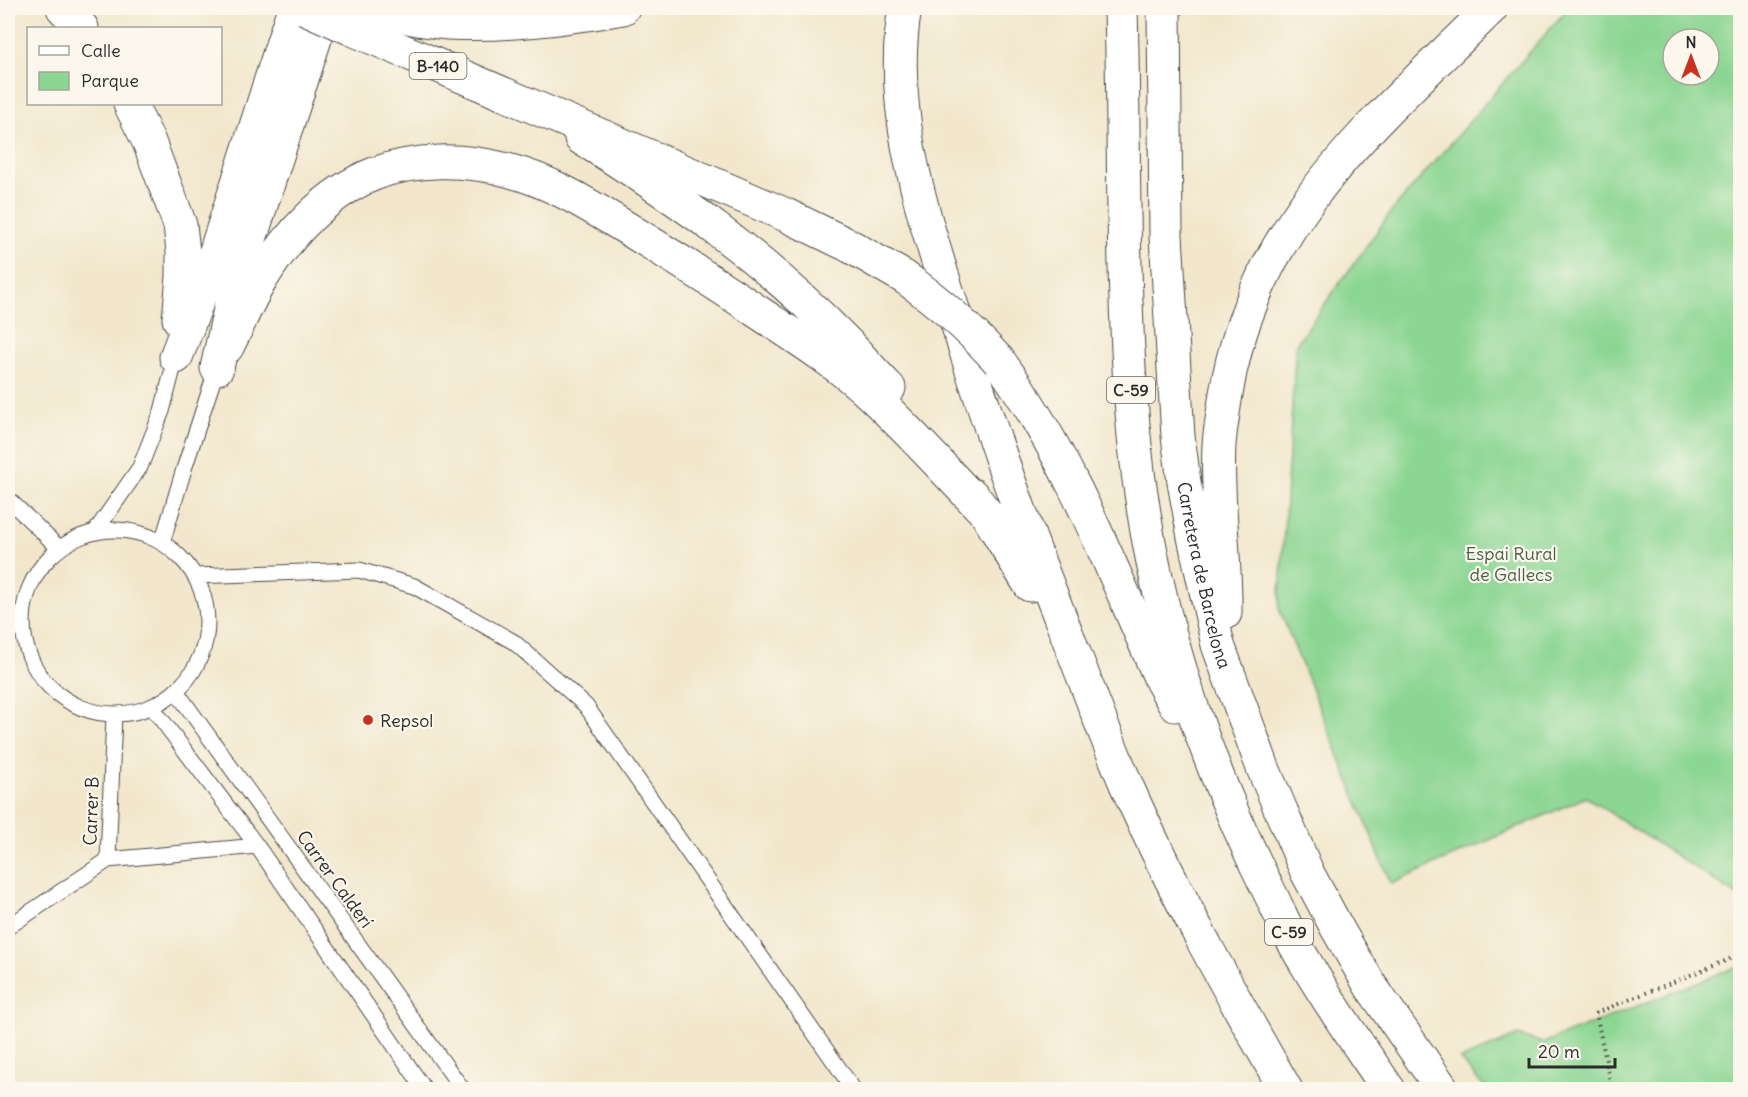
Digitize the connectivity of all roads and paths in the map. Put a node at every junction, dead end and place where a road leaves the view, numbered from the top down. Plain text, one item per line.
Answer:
1 (63, 8) edge
2 (294, 8) edge
3 (306, 8) edge
4 (325, 8) edge
5 (623, 8) edge
6 (905, 8) edge
7 (1121, 8) edge
8 (1164, 8) edge
9 (1491, 8) edge
10 (358, 18) edge
11 (81, 27) edge
12 (526, 104) junction
13 (130, 105) edge
14 (176, 357) junction
15 (217, 368) junction
16 (8, 499) edge
17 (986, 513) junction
18 (95, 532) junction
19 (162, 543) junction
20 (59, 549) junction
21 (195, 576) junction
22 (1225, 665) junction
23 (176, 691) junction
24 (1089, 692) junction
25 (152, 707) junction
26 (114, 715) junction
27 (1212, 762) junction
28 (257, 846) junction
29 (108, 860) junction
30 (8, 927) edge
31 (1740, 955) edge
32 (425, 1089) edge
33 (463, 1089) edge
34 (854, 1089) edge
35 (1286, 1089) edge
36 (1389, 1089) edge
37 (1443, 1089) edge
38 (1611, 1089) edge

1 - 11 main road
2 - 14 main road
3 - 10 main road, B-140, bridge
4 - 15 main road
5 - 10 main road
6 - 24 main road
7 - 27 main road, C-59
8 - 22 main road, Carretera de Barcelona / C-59
9 - 22 main road
10 - 12 main road, B-140
12 - 17 main road
12 - 27 main road, bridge
13 - 14 main road
14 - 18 lane
15 - 17 main road
15 - 19 lane
16 - 20 lane
17 - 24 main road
18 - 19 lane
18 - 20 lane
19 - 21 lane
20 - 26 lane
21 - 23 lane
21 - 34 lane
22 - 37 main road, Carretera de Barcelona / C-59
23 - 25 lane
23 - 33 lane, Carrer Calderí
24 - 35 main road
25 - 26 lane
25 - 28 lane
26 - 29 lane, Carrer B
27 - 36 main road, C-59
28 - 29 lane
28 - 32 lane
29 - 30 lane, Carrer B
31 - 38 path

